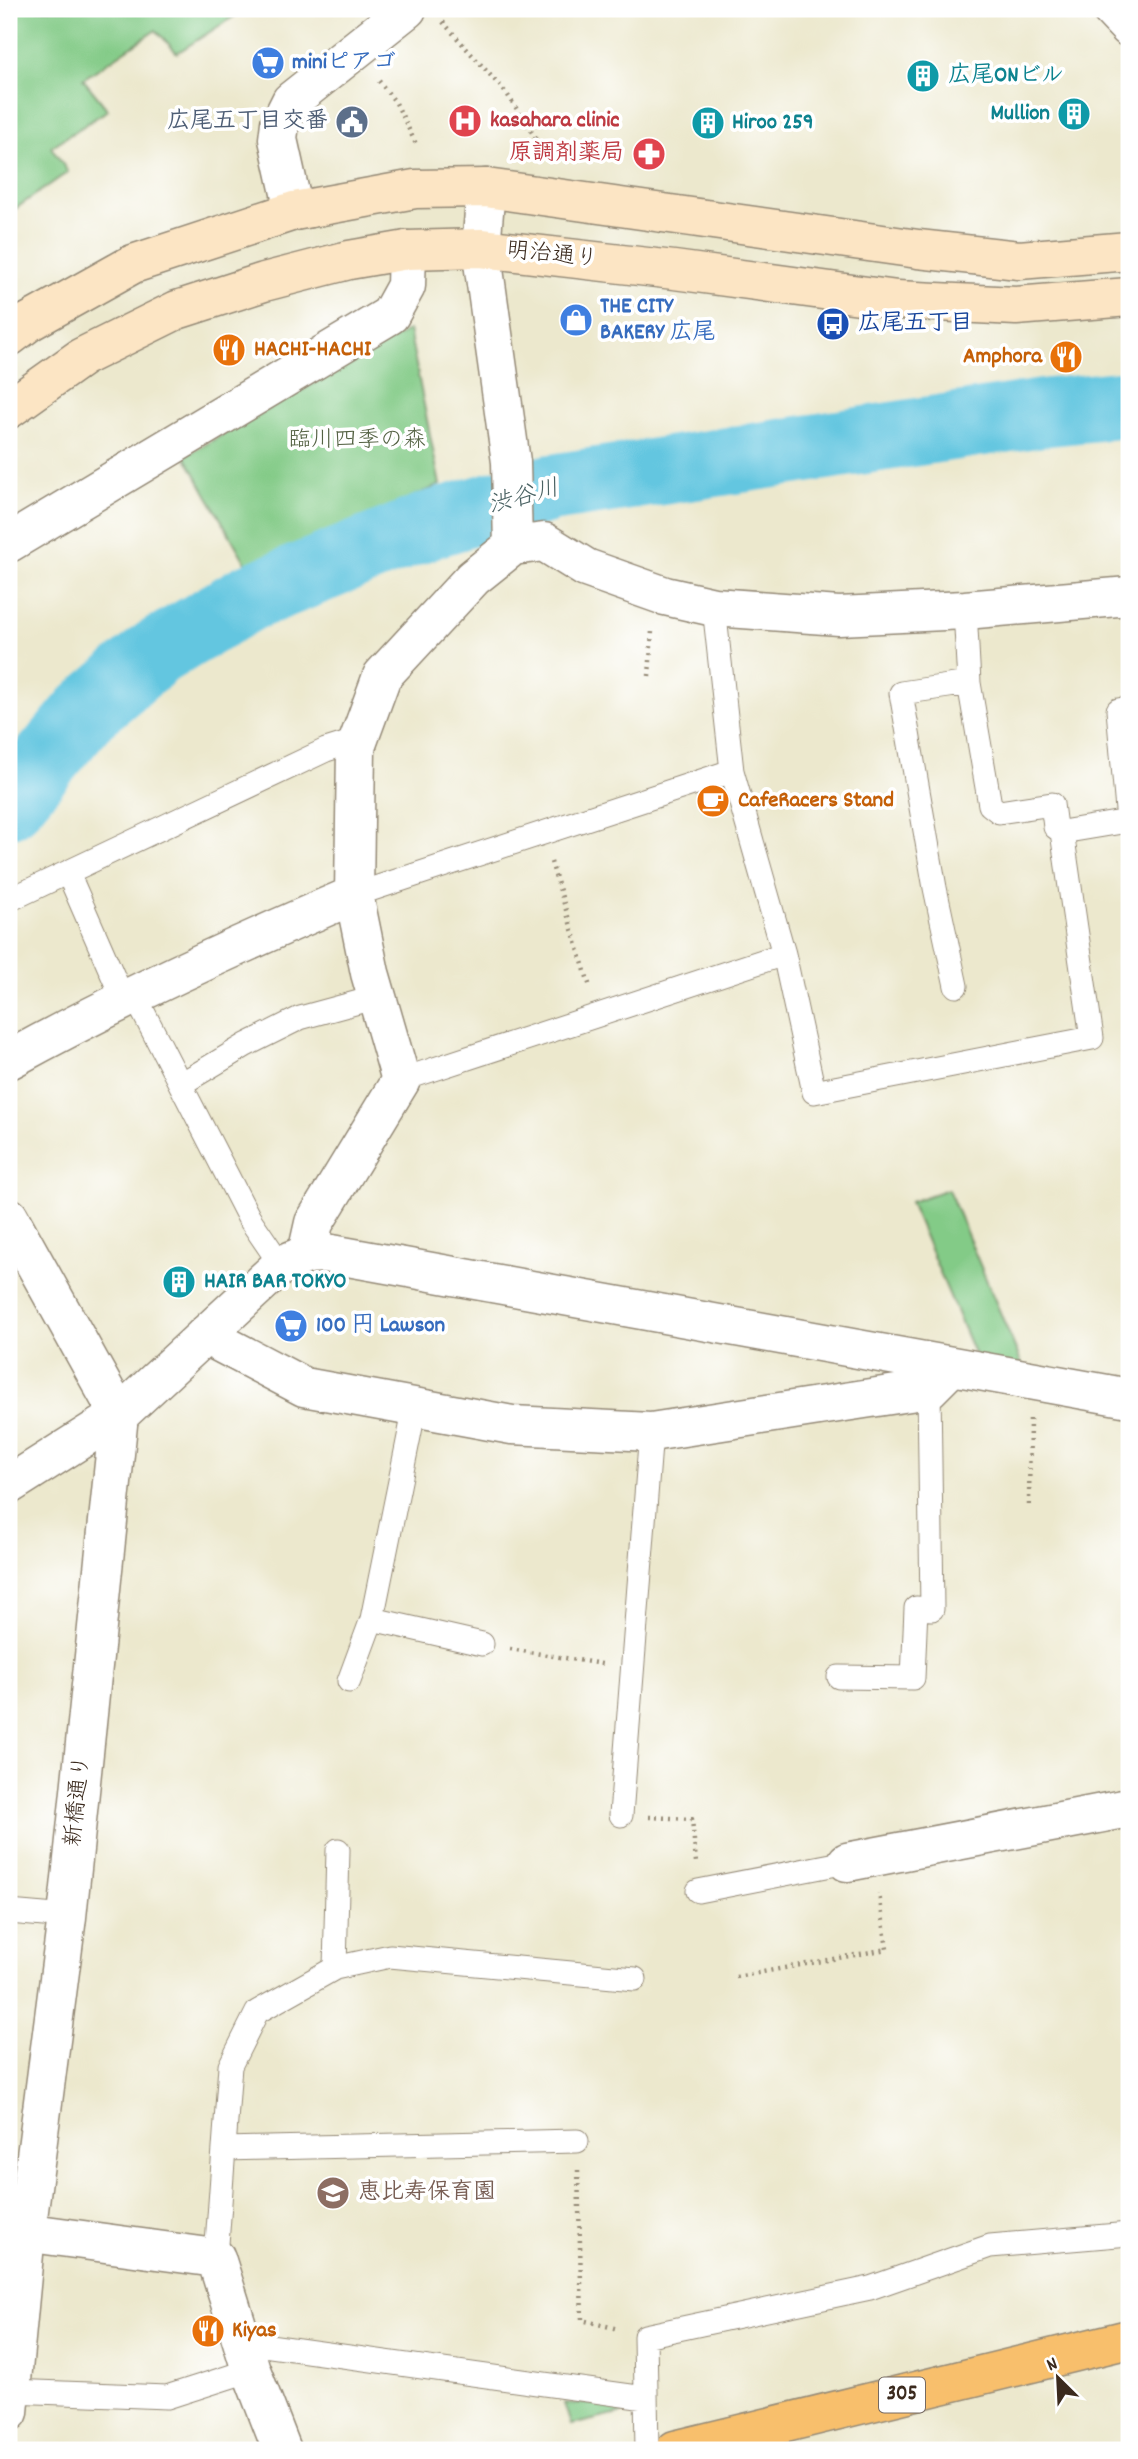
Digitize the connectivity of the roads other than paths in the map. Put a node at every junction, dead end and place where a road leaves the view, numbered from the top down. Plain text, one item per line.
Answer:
1 (1111, 9) edge
2 (404, 15) edge
3 (1129, 28) edge
4 (486, 188) junction
5 (293, 211) junction
6 (481, 248) junction
7 (407, 250) junction
8 (1129, 251) edge
9 (1129, 297) edge
10 (9, 337) edge
11 (9, 410) edge
12 (512, 536) junction
13 (9, 543) edge
14 (1129, 596) edge
15 (714, 607) junction
16 (965, 610) junction
17 (969, 682) junction
18 (1129, 708) edge
19 (358, 740) junction
20 (732, 771) junction
21 (1062, 832) junction
22 (68, 873) junction
23 (355, 895) junction
24 (9, 900) edge
25 (784, 954) junction
26 (956, 986) dead end
27 (129, 997) junction
28 (377, 997) junction
29 (9, 1060) edge
30 (401, 1080) junction
31 (181, 1084) junction
32 (9, 1217) edge
33 (294, 1259) junction
34 (205, 1335) junction
35 (940, 1378) junction
36 (1129, 1398) edge
37 (415, 1407) junction
38 (119, 1415) junction
39 (651, 1432) junction
40 (9, 1485) edge
41 (372, 1619) junction
42 (482, 1644) road end
43 (839, 1677) dead end
44 (349, 1681) dead end
45 (1129, 1808) edge
46 (621, 1815) road end
47 (338, 1850) dead end
48 (861, 1860) joint
49 (698, 1891) road end
50 (9, 1912) edge
51 (67, 1917) junction
52 (335, 1968) junction
53 (635, 1979) dead end
54 (577, 2141) road end
55 (224, 2150) junction
56 (18, 2231) edge
57 (1129, 2234) edge
58 (216, 2258) junction
59 (1129, 2339) edge
60 (247, 2356) junction
61 (645, 2398) junction
62 (10, 2401) edge
63 (282, 2450) edge
64 (647, 2450) edge
65 (675, 2450) edge

1 - 3 street
2 - 5 street
4 - 5 main road
4 - 6 street
4 - 8 main road
5 - 10 main road
6 - 7 main road, 明治通り
6 - 9 main road, 明治通り
6 - 12 street
7 - 11 main road, 明治通り
7 - 13 street
12 - 15 street
12 - 19 street
14 - 16 street
15 - 16 street
15 - 20 lane
16 - 17 lane
17 - 21 lane
17 - 26 lane
18 - 21 lane
19 - 22 lane
19 - 23 street
20 - 23 lane
20 - 25 lane
21 - 25 lane
22 - 24 lane
22 - 27 lane
23 - 27 street
23 - 28 street
25 - 30 lane
27 - 29 street
27 - 31 lane
28 - 30 street
28 - 31 lane
30 - 33 street
31 - 33 lane
32 - 38 street
33 - 34 street
33 - 35 street
34 - 37 street
34 - 38 street
35 - 36 street
35 - 39 street
35 - 43 lane
37 - 39 street
37 - 41 lane
38 - 40 street
38 - 51 street, 新橋通り
39 - 46 lane
41 - 42 lane
41 - 44 lane
45 - 48 street
47 - 52 lane
48 - 49 lane
50 - 51 lane
51 - 56 street, 新橋通り
52 - 53 lane
52 - 55 lane
54 - 55 lane
55 - 58 lane
56 - 58 street
56 - 62 street, 新橋通り
57 - 61 lane
58 - 60 street
59 - 65 main road, 305
60 - 61 lane
60 - 62 lane
60 - 63 street
61 - 64 lane

